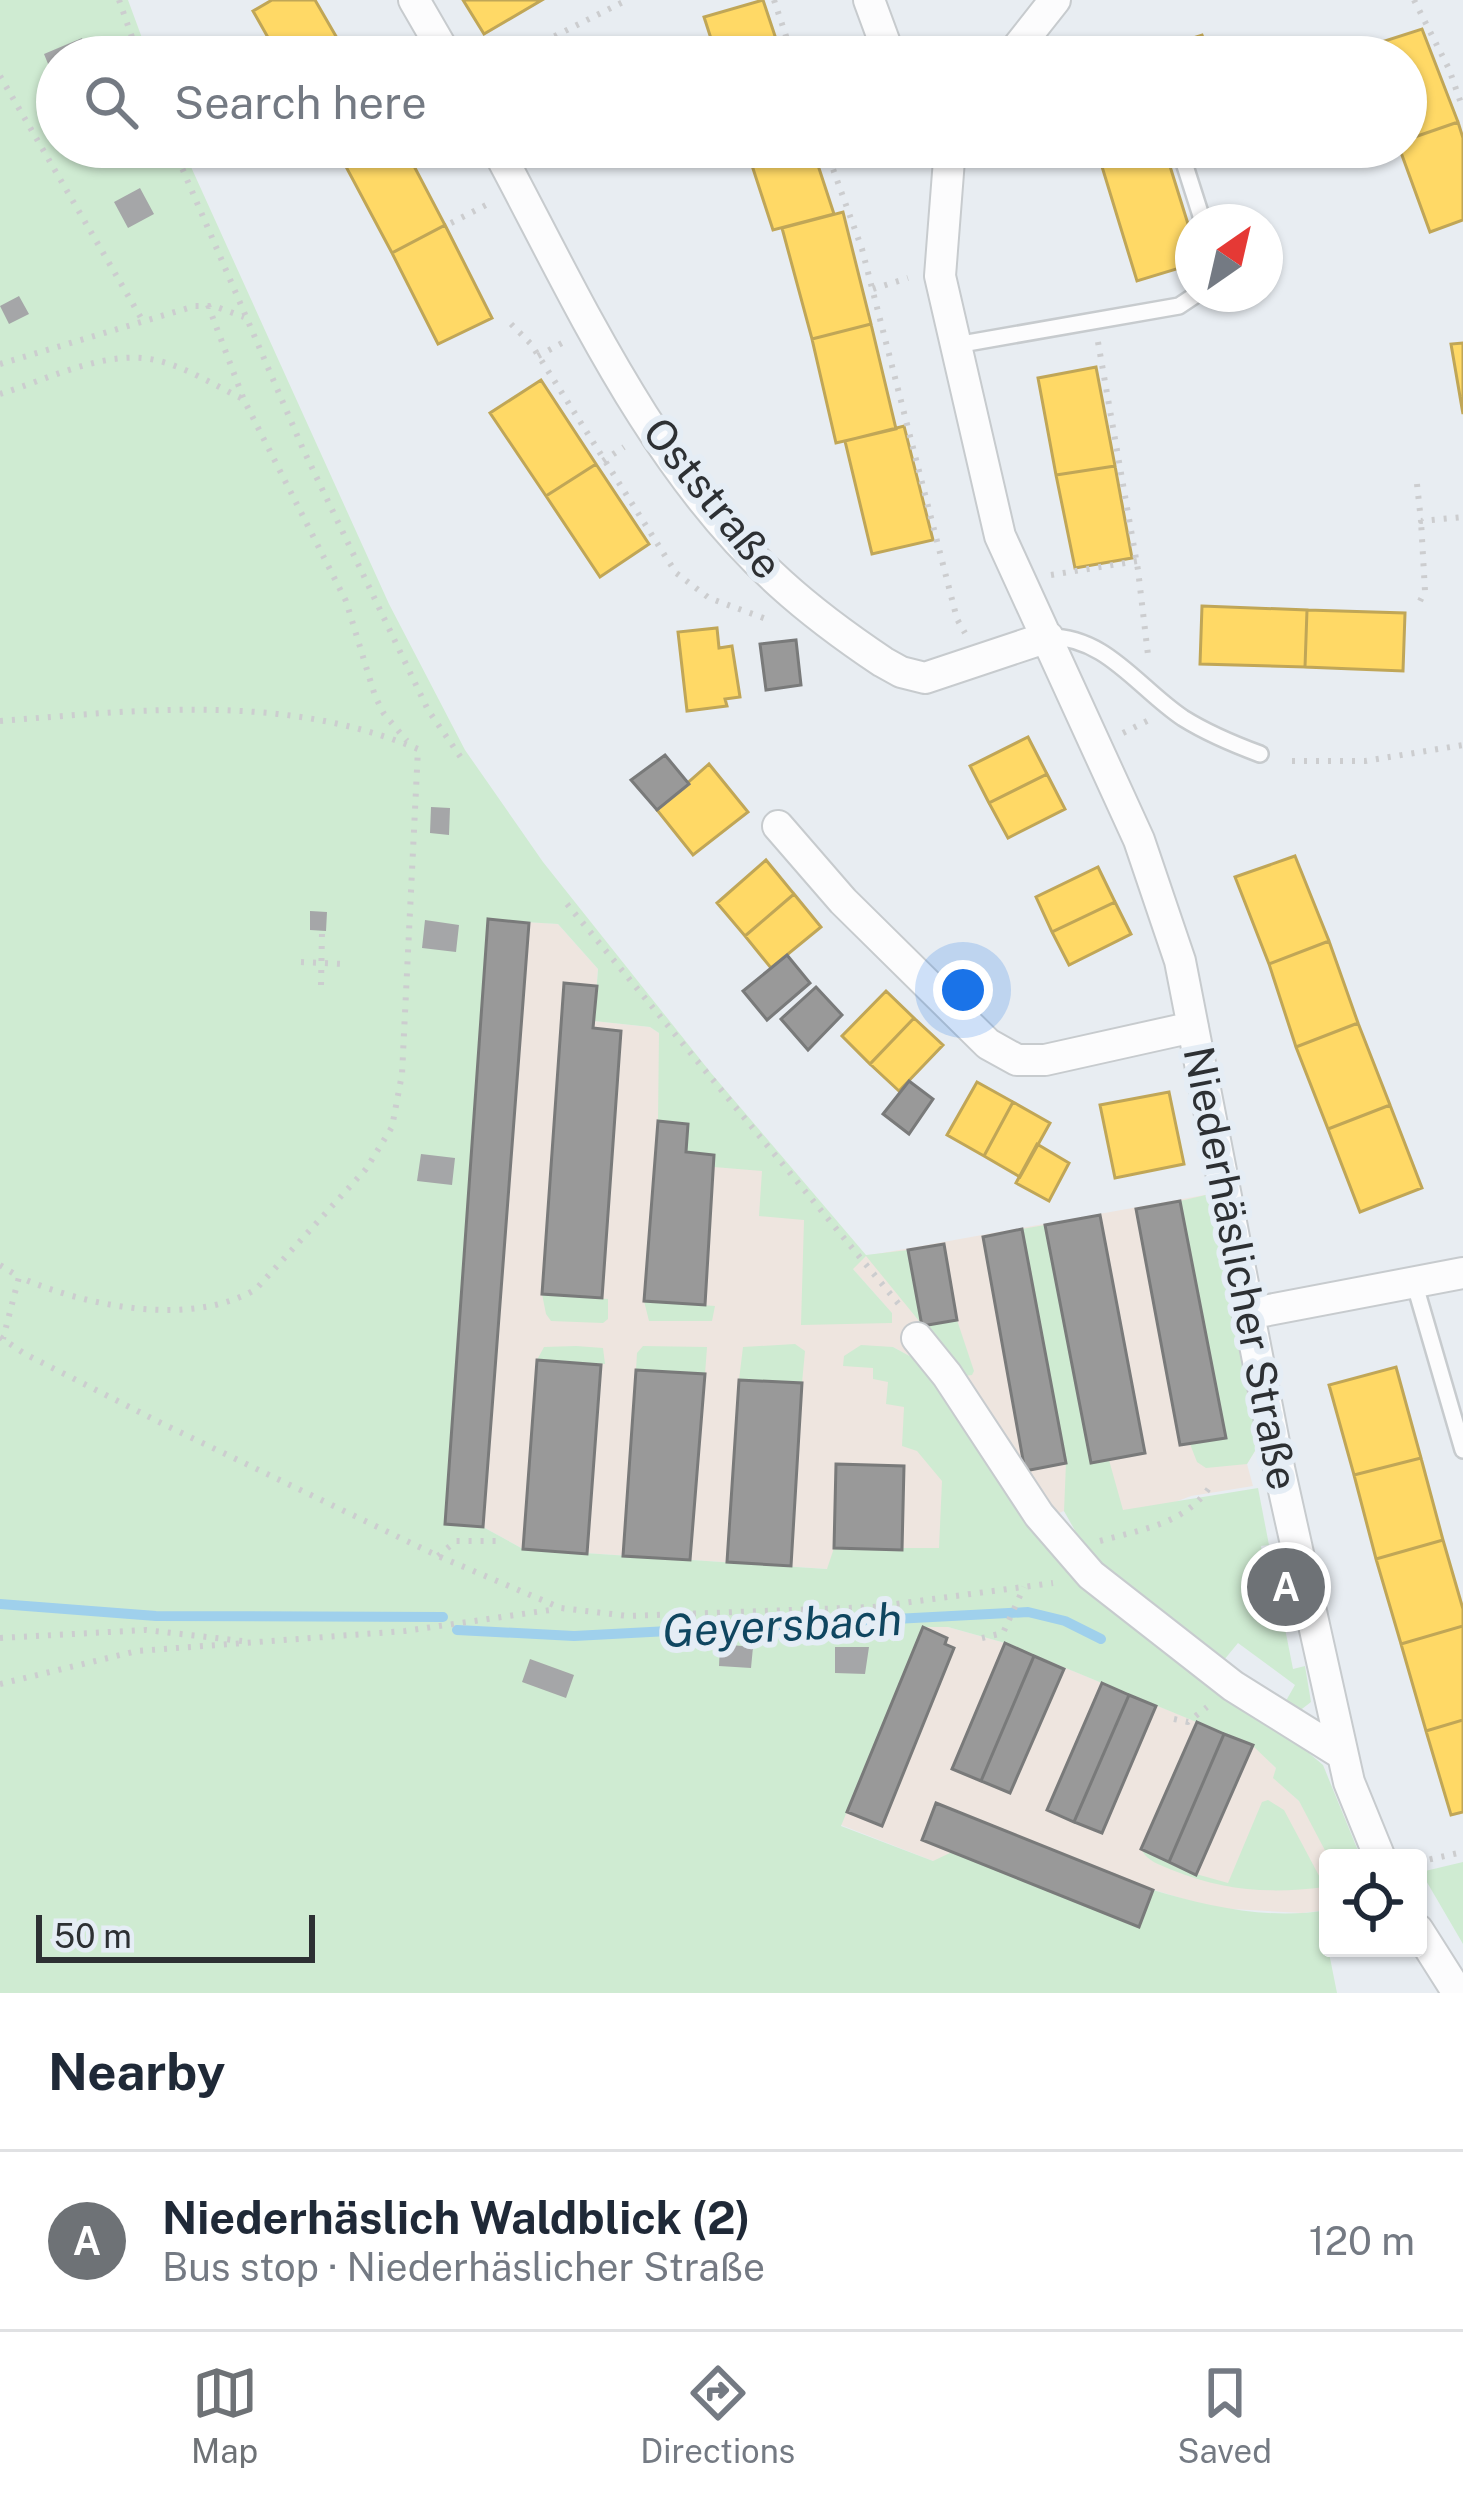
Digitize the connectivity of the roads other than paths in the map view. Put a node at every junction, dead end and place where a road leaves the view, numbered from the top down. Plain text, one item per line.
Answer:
1 (414, 0) edge
2 (869, 0) edge
3 (1054, 0) edge
4 (435, 36) edge
5 (882, 36) edge
6 (1026, 36) edge
7 (507, 168) edge
8 (947, 168) edge
9 (1186, 168) edge
10 (1197, 204) edge
11 (1175, 307) edge
12 (956, 345) junction
13 (1048, 638) junction
14 (1260, 754) dead end
15 (778, 826) dead end
16 (1193, 1027) junction
17 (1463, 1273) edge
18 (1414, 1282) junction
19 (1249, 1314) junction
20 (916, 1338) road end
21 (1463, 1450) edge
22 (1342, 1754) junction
23 (1376, 1849) edge
24 (1427, 1944) edge
25 (1458, 1993) edge

1 - 4 street
2 - 5 street
3 - 6 street
7 - 13 street, Oststraße
8 - 12 street, Niederhäslicher Straße
9 - 10 lane
11 - 12 lane
12 - 13 street, Niederhäslicher Straße
13 - 14 lane
13 - 16 street, Niederhäslicher Straße
15 - 16 street, Niederhäslicher Straße
16 - 19 street, Niederhäslicher Straße
17 - 18 street
18 - 19 street
18 - 21 lane
19 - 22 street, Niederhäslicher Straße
20 - 22 street
22 - 23 street, Niederhäslicher Straße
24 - 25 street

